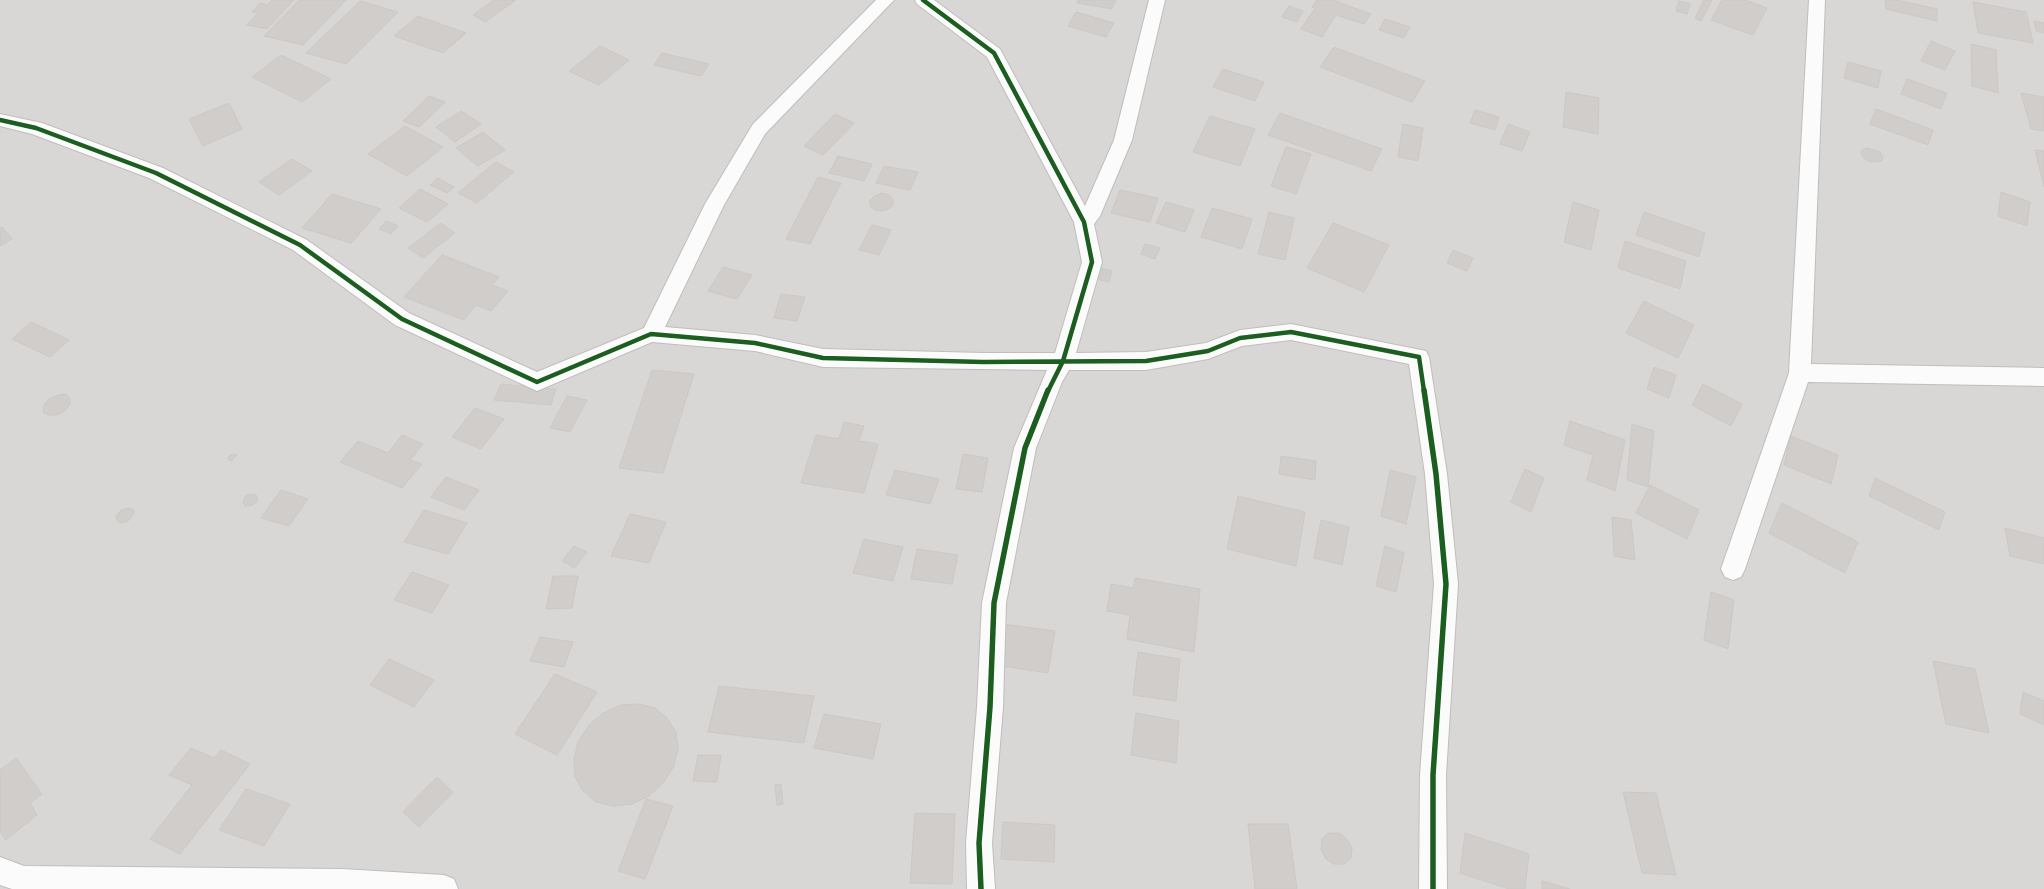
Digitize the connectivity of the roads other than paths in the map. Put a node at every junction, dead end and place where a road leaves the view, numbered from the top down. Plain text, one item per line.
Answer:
1 (886, 0) edge
2 (923, 0) edge
3 (1157, 0) edge
4 (1817, 0) edge
5 (0, 120) edge
6 (1084, 222) junction
7 (651, 334) junction
8 (1062, 361) junction
9 (1800, 373) junction
10 (2044, 377) edge
11 (1733, 569) dead end
12 (0, 871) edge
13 (444, 889) edge
14 (981, 889) edge
15 (1433, 889) edge

1 - 7 street
2 - 6 street
3 - 6 street
4 - 9 street
5 - 7 street
6 - 8 street
7 - 8 street
8 - 14 street
8 - 15 street
9 - 10 street
9 - 11 street
12 - 13 street

